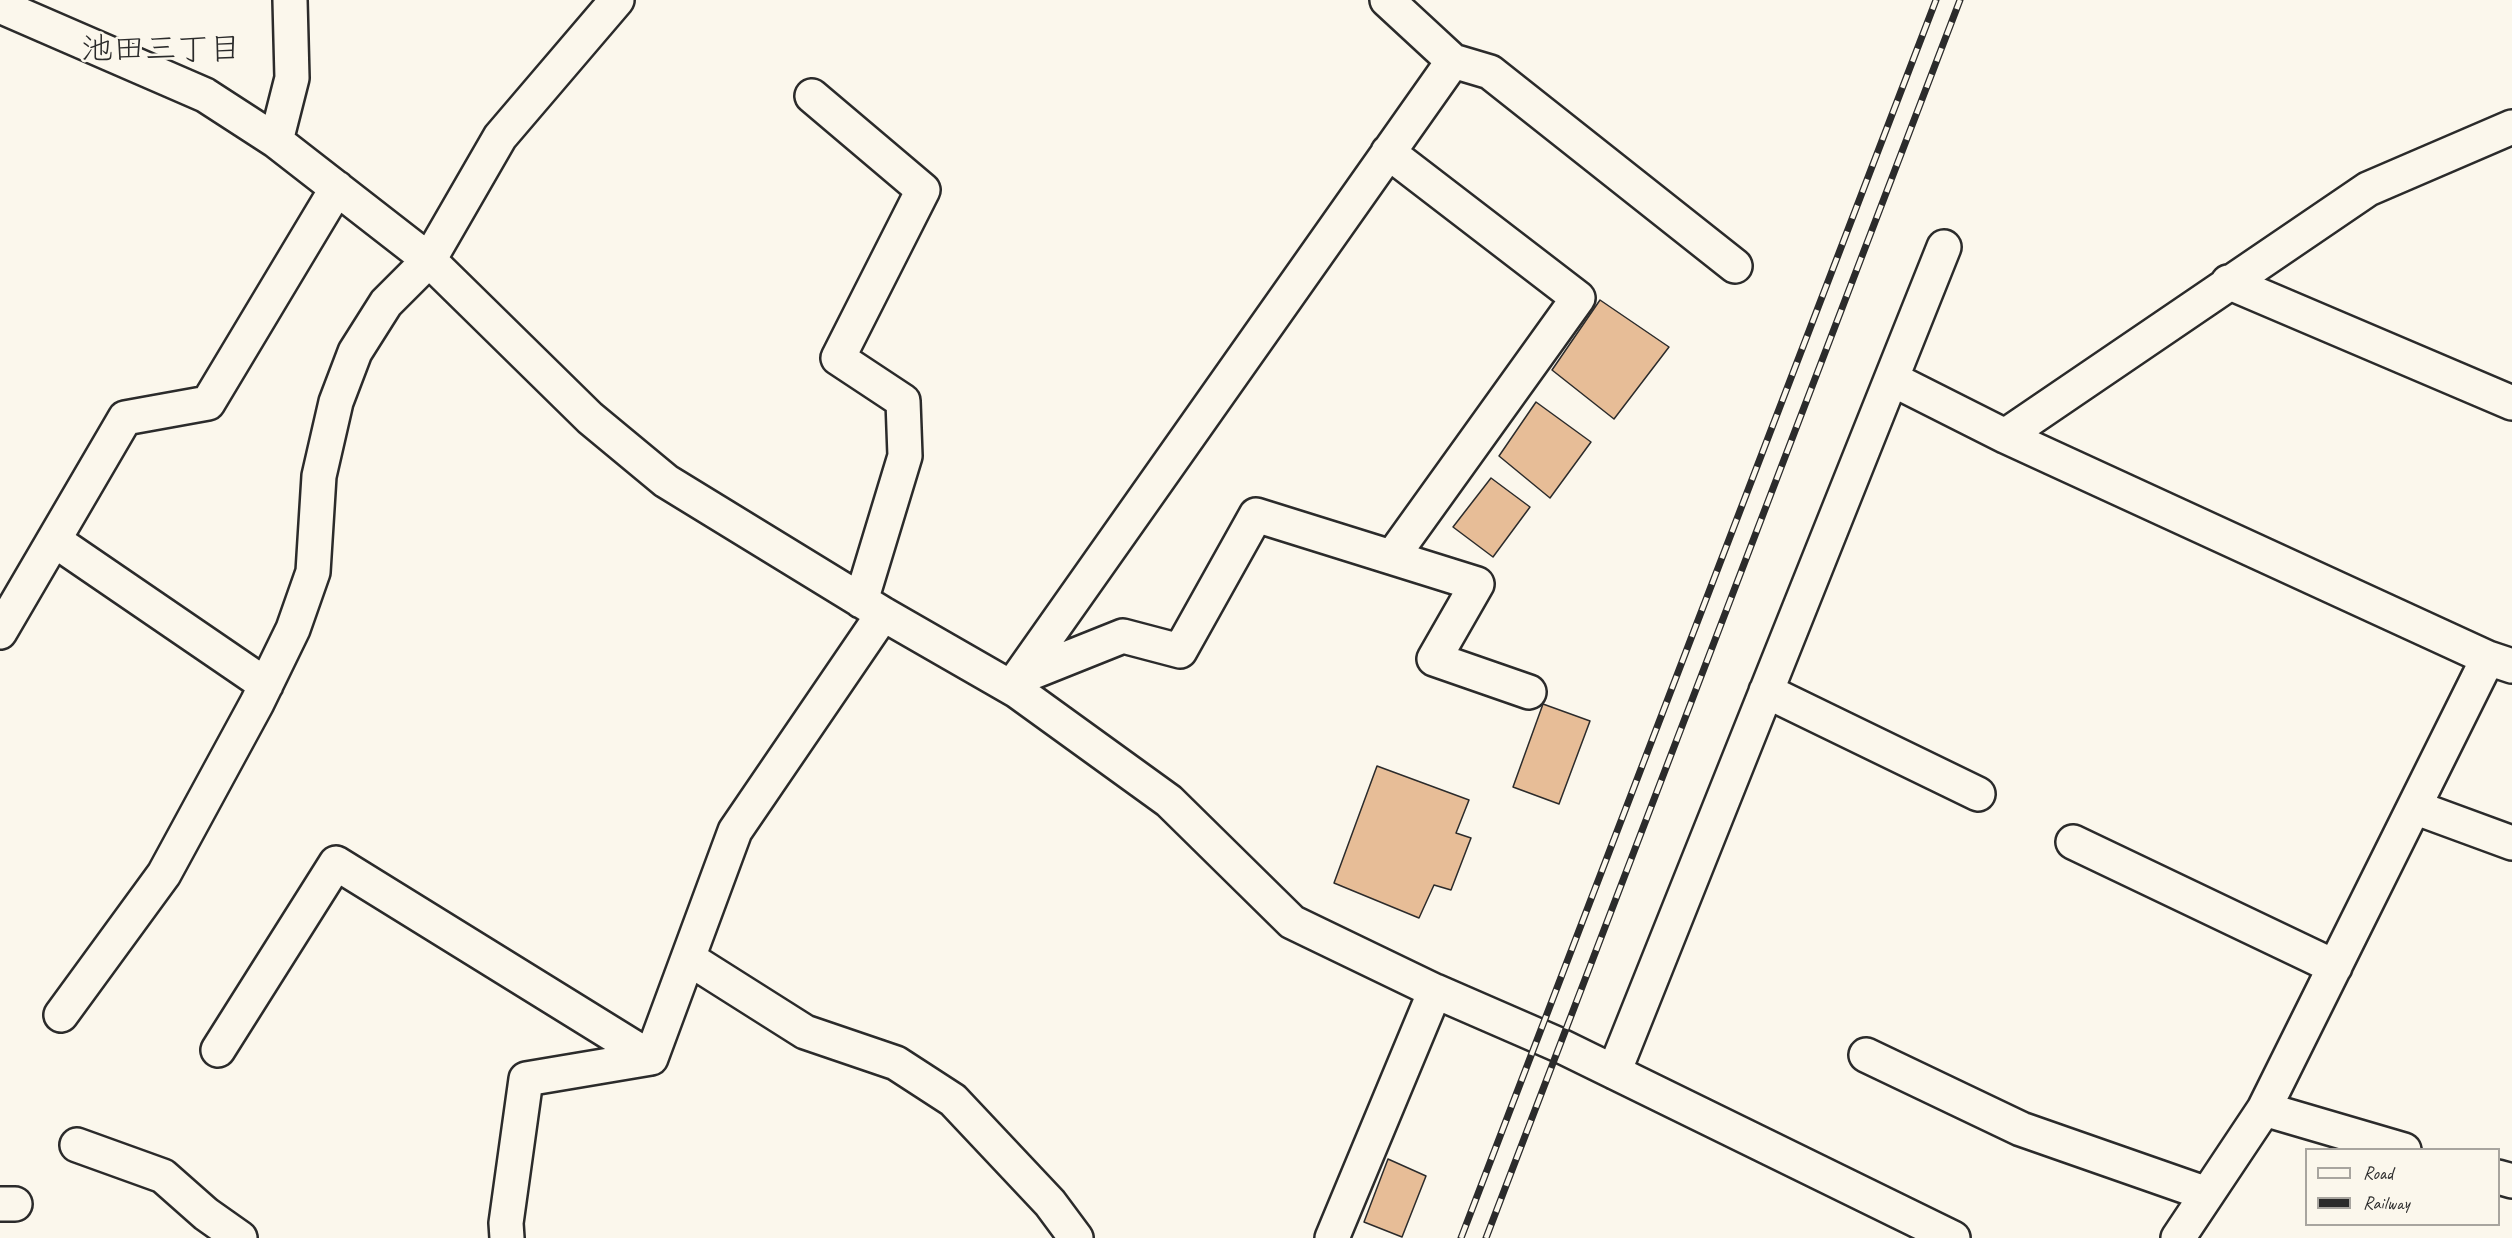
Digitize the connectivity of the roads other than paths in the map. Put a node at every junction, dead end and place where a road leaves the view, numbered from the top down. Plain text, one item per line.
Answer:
1 (290, 0) edge
2 (617, 0) edge
3 (1387, 0) edge
4 (0, 6) edge
5 (1453, 61) junction
6 (812, 96) dead end
7 (2512, 127) edge
8 (276, 141) junction
9 (1388, 152) junction
10 (338, 188) junction
11 (1944, 247) dead end
12 (429, 260) junction
13 (1735, 266) dead end
14 (2228, 282) junction
15 (1892, 379) junction
16 (2512, 403) edge
17 (2005, 436) junction
18 (54, 540) junction
19 (1392, 557) junction
20 (872, 608) junction
21 (0, 632) edge
22 (2500, 662) edge
23 (1017, 684) junction
24 (266, 685) junction
25 (1766, 691) junction
26 (1528, 692) dead end
27 (1978, 794) dead end
28 (2414, 807) junction
29 (2073, 842) dead end
30 (2512, 843) edge
31 (688, 958) junction
32 (2335, 967) junction
33 (1434, 992) junction
34 (61, 1015) dead end
35 (218, 1050) dead end
36 (1866, 1055) dead end
37 (651, 1058) junction
38 (1614, 1072) junction
39 (2265, 1109) junction
40 (77, 1145) dead end
41 (2401, 1148) edge
42 (2207, 1194) junction
43 (240, 1238) edge
44 (507, 1238) edge
45 (1076, 1238) edge
46 (1332, 1238) edge
47 (1953, 1238) edge
48 (2178, 1238) edge

1 - 8 street
2 - 12 street
3 - 5 street
4 - 8 street
5 - 9 street
5 - 13 street
6 - 20 street
7 - 14 street
8 - 10 street
9 - 19 street
9 - 23 street
10 - 12 street
10 - 18 street
11 - 15 street
12 - 20 street
12 - 24 street
14 - 16 street
14 - 17 street
15 - 17 street
15 - 25 street
17 - 22 street
18 - 21 street
18 - 24 street
19 - 23 street
19 - 26 street
20 - 23 street
20 - 31 street
22 - 28 street
23 - 33 street
24 - 34 street
25 - 27 street
25 - 38 street
28 - 30 street
28 - 32 street
29 - 32 street
31 - 37 street
31 - 45 street
32 - 39 street
33 - 38 street
33 - 46 street
35 - 37 street
36 - 42 street
37 - 44 street
38 - 47 street
39 - 41 street
39 - 42 street
40 - 43 street
42 - 48 street

